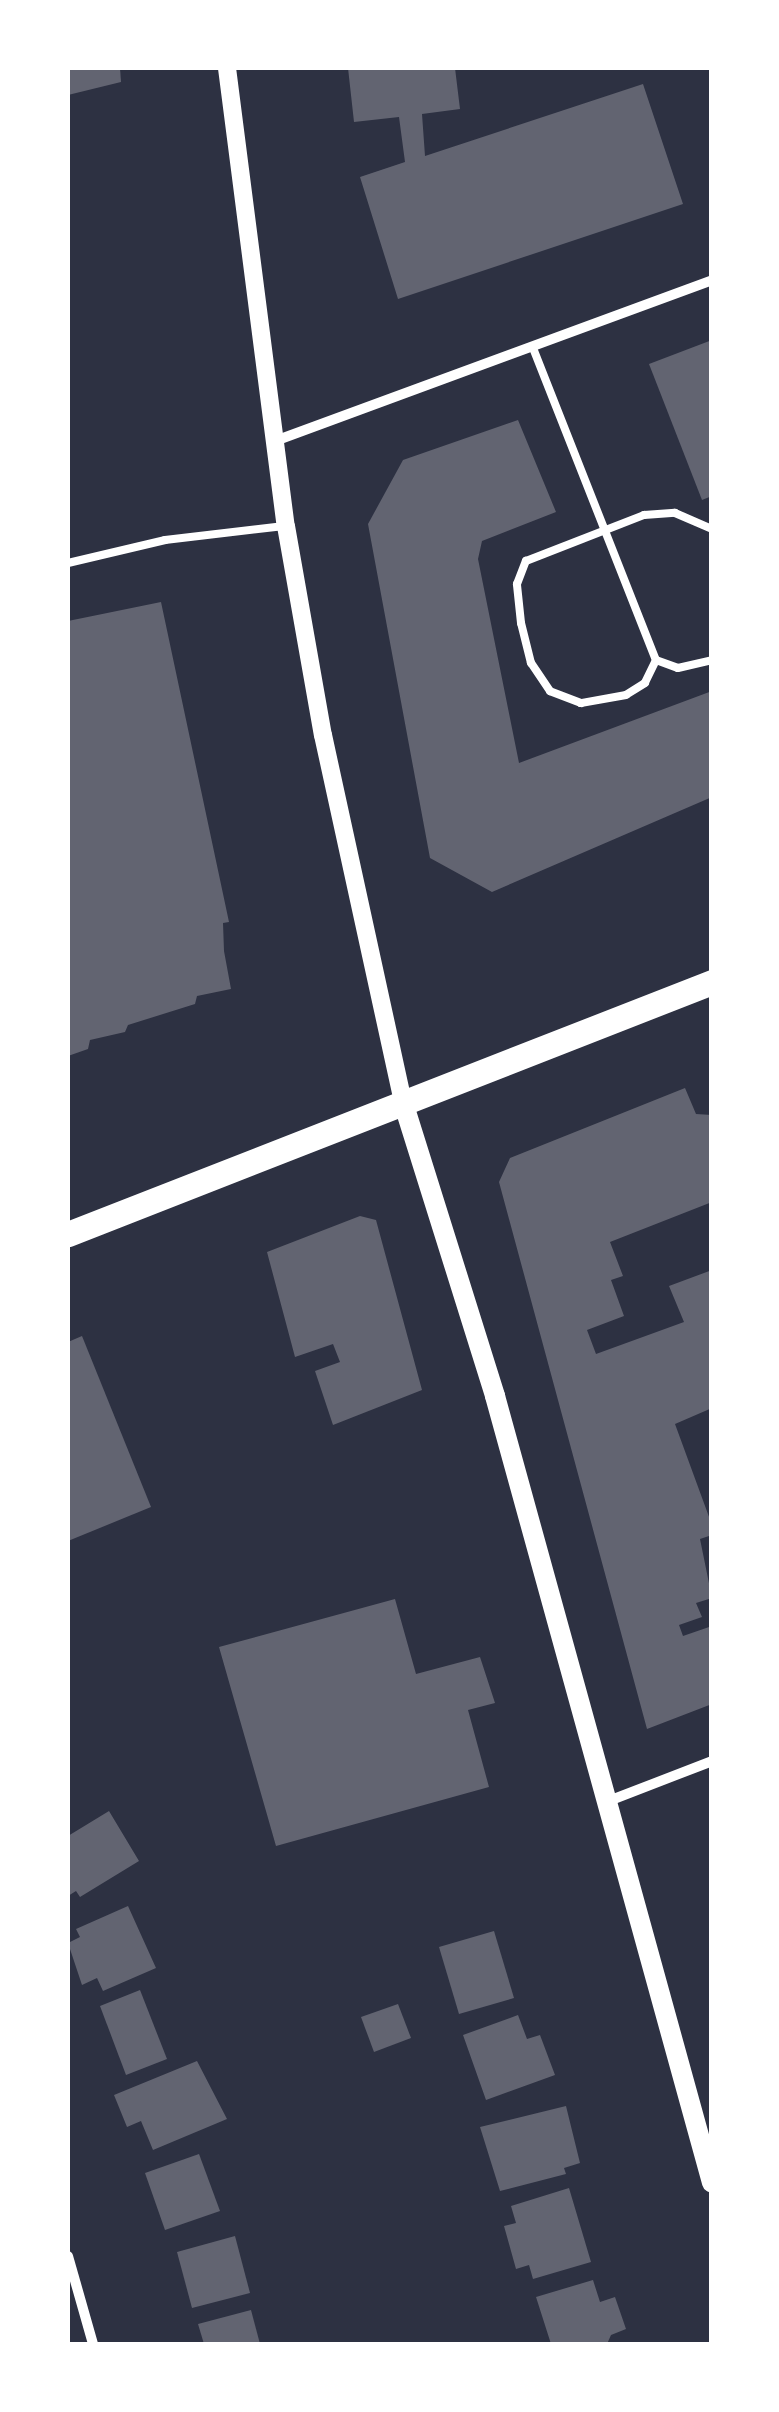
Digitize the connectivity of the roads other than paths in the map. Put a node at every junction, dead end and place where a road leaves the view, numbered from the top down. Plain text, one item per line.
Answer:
1 (228, 68) edge
2 (712, 280) edge
3 (533, 348) junction
4 (275, 442) junction
5 (286, 526) junction
6 (604, 528) junction
7 (712, 528) edge
8 (68, 564) edge
9 (656, 660) junction
10 (712, 660) edge
11 (712, 982) edge
12 (403, 1102) junction
13 (68, 1234) edge
14 (712, 1761) edge
15 (605, 1803) junction
16 (712, 2183) edge
17 (68, 2256) edge
18 (92, 2344) edge

1 - 4 street
2 - 3 street
3 - 4 street
3 - 6 lane
4 - 5 street
5 - 8 lane
5 - 12 street
6 - 7 lane
6 - 9 lane
6 - 9 lane
9 - 10 lane
11 - 12 main road
12 - 13 main road
12 - 15 main road
14 - 15 street
15 - 16 main road
17 - 18 street

